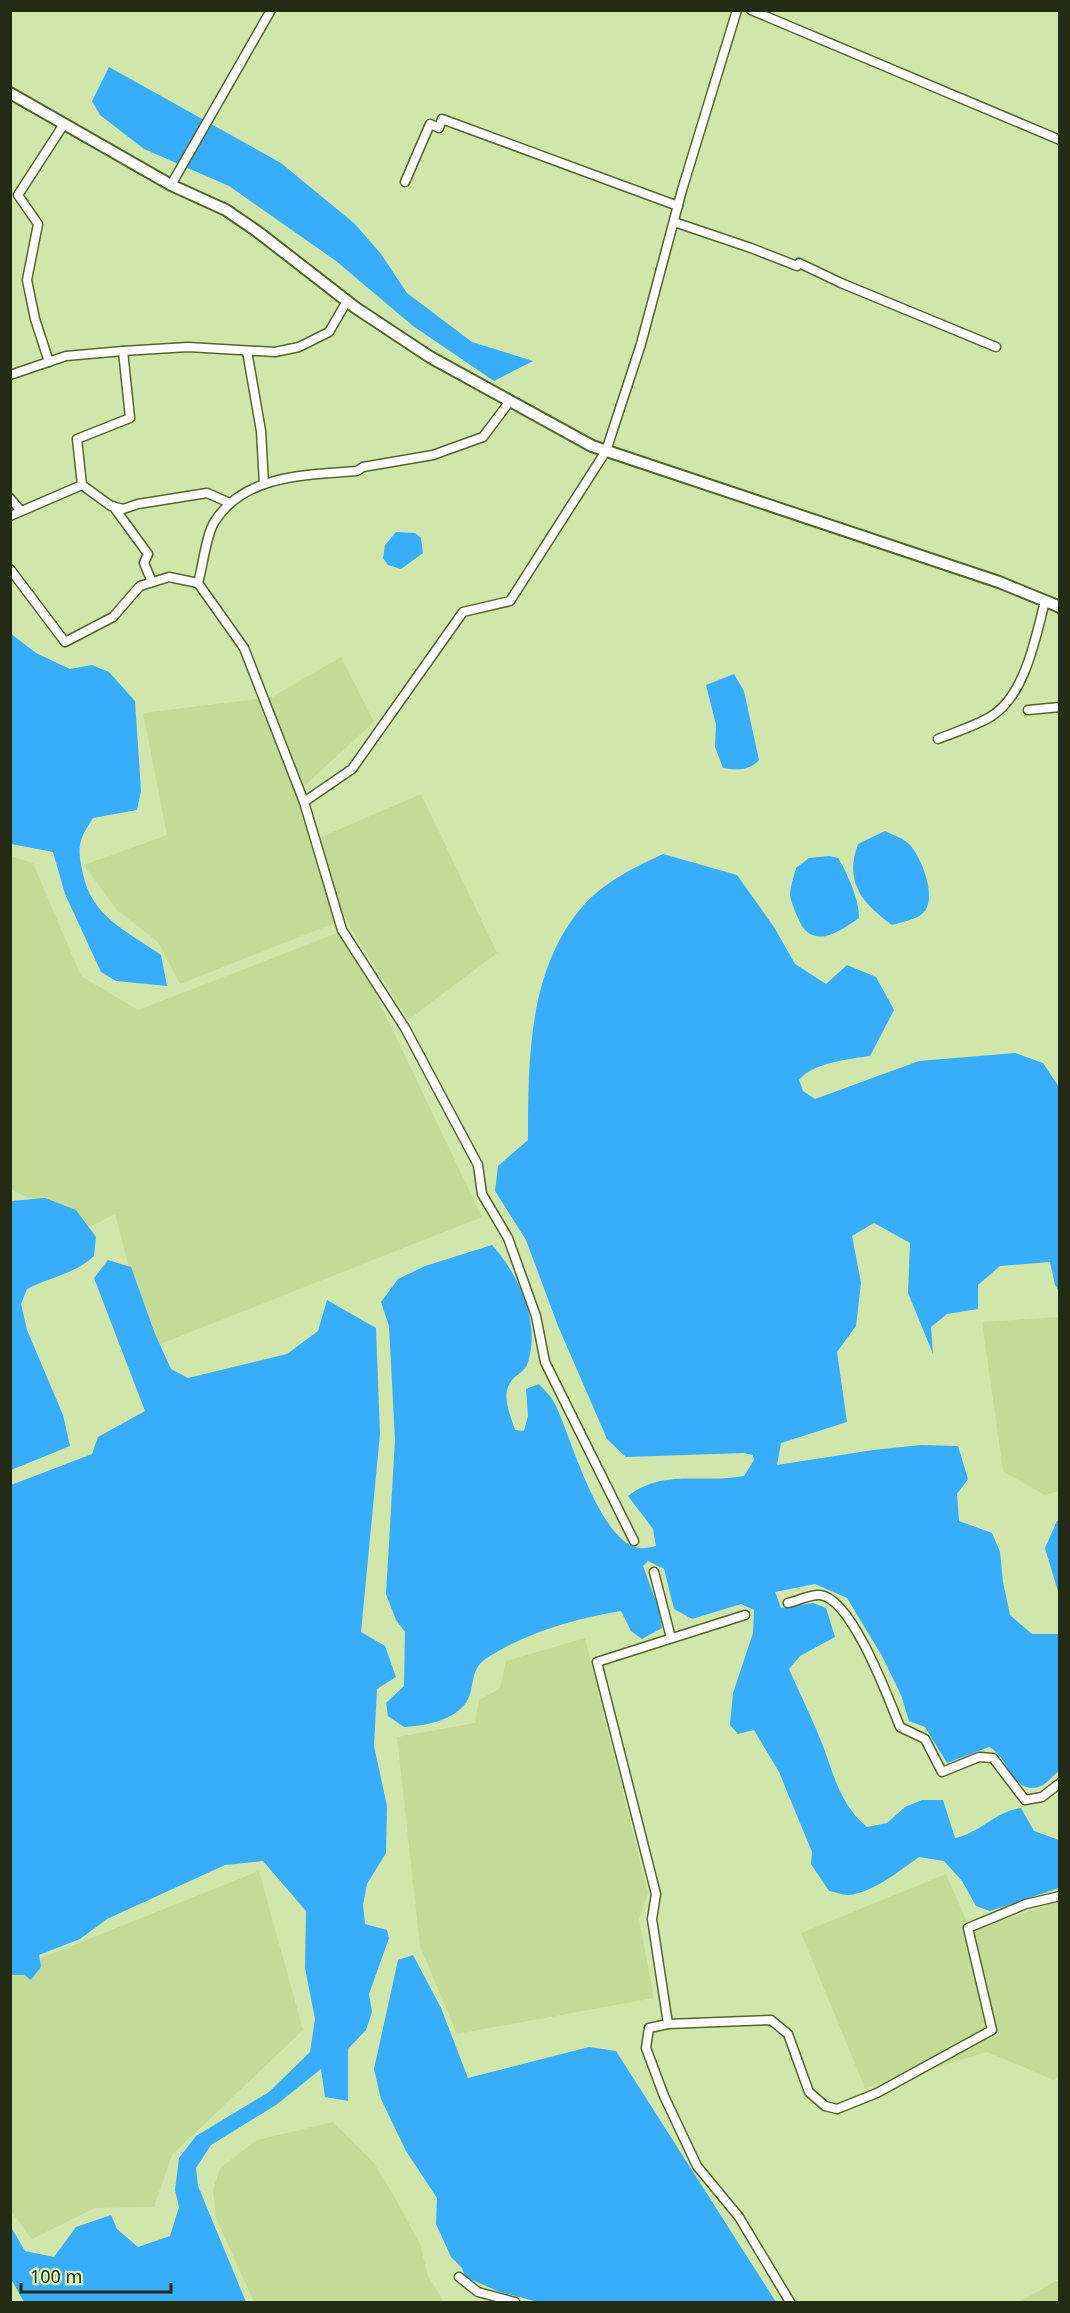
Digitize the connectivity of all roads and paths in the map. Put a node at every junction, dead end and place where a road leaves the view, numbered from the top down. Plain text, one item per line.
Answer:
1 (271, 10) edge
2 (737, 10) edge
3 (751, 10) edge
4 (10, 93) edge
5 (64, 124) junction
6 (1059, 140) edge
7 (405, 182) dead end
8 (171, 185) junction
9 (678, 206) junction
10 (674, 222) junction
11 (347, 301) junction
12 (996, 347) dead end
13 (123, 351) junction
14 (247, 351) junction
15 (49, 362) junction
16 (10, 375) edge
17 (510, 401) junction
18 (606, 451) junction
19 (264, 484) junction
20 (82, 485) junction
21 (10, 498) edge
22 (230, 503) junction
23 (113, 506) junction
24 (21, 511) junction
25 (10, 516) edge
26 (10, 569) edge
27 (152, 582) junction
28 (198, 583) junction
29 (1045, 601) junction
30 (1059, 607) edge
31 (1059, 707) edge
32 (1028, 710) dead end
33 (938, 739) dead end
34 (304, 802) junction
35 (634, 1541) dead end
36 (654, 1572) dead end
37 (788, 1603) dead end
38 (744, 1615) dead end
39 (671, 1638) junction
40 (1059, 1783) edge
41 (1059, 1896) edge
42 (668, 2024) junction
43 (459, 2277) dead end
44 (515, 2302) edge
45 (790, 2302) edge

1 - 8 street
2 - 9 street
3 - 6 street
4 - 5 street
5 - 8 street
5 - 15 street
7 - 9 street
8 - 11 street
9 - 10 street
10 - 12 street
10 - 18 street
11 - 14 street
11 - 17 street
13 - 14 street
13 - 15 street
13 - 20 street
14 - 19 street
15 - 16 street
17 - 18 street
17 - 19 street
18 - 29 street
18 - 34 street
19 - 22 street
20 - 23 street
20 - 24 street
21 - 24 street
22 - 23 street
22 - 28 street
23 - 27 street
24 - 25 street
26 - 27 street
27 - 28 street
28 - 34 street
29 - 30 street
29 - 33 street
31 - 32 street
34 - 35 street
36 - 39 street
37 - 40 street
38 - 39 street
39 - 42 street
41 - 42 street
42 - 45 street
43 - 44 street

